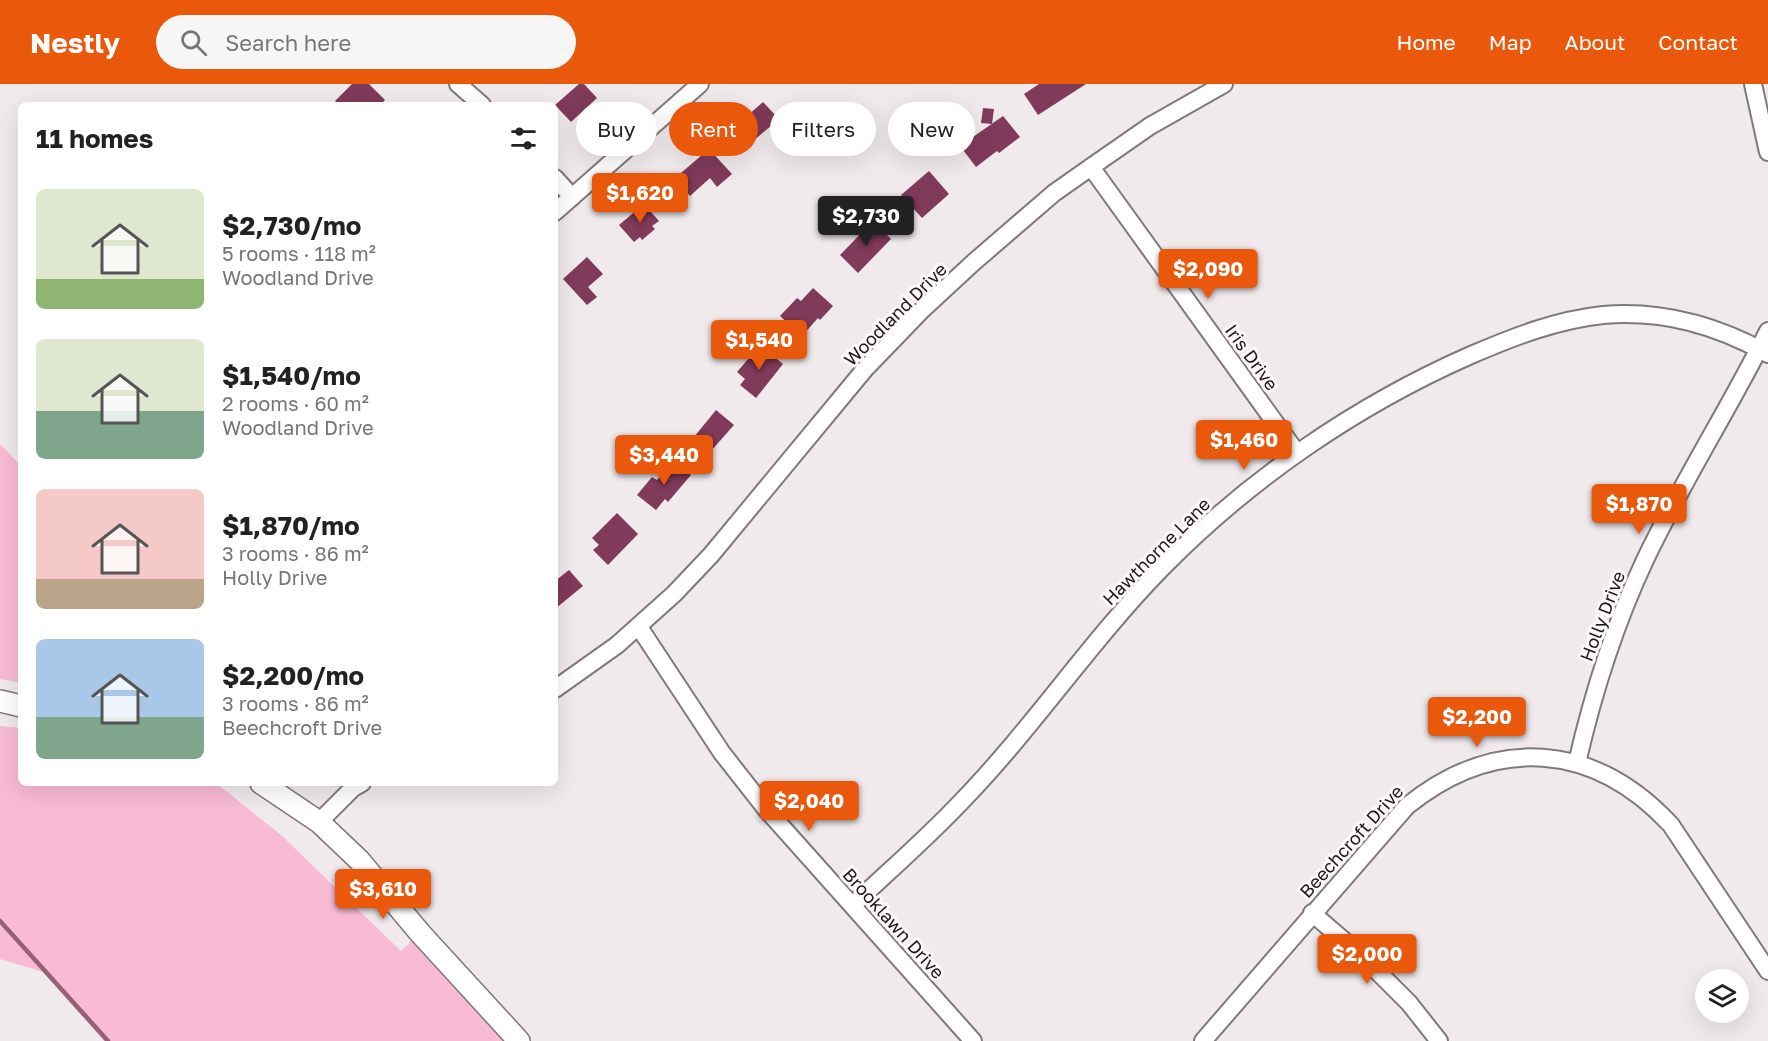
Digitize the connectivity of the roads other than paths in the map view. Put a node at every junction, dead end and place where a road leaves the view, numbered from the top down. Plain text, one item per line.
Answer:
1 (458, 84) edge
2 (700, 84) edge
3 (1224, 84) edge
4 (1753, 84) edge
5 (479, 102) edge
6 (1768, 152) edge
7 (1091, 167) junction
8 (558, 181) edge
9 (572, 197) junction
10 (558, 209) edge
11 (1768, 332) edge
12 (1763, 351) edge
13 (1297, 453) junction
14 (639, 627) junction
15 (558, 686) edge
16 (0, 701) edge
17 (18, 705) edge
18 (1576, 763) junction
19 (265, 786) edge
20 (357, 786) edge
21 (319, 822) junction
22 (853, 905) junction
23 (1312, 913) junction
24 (1768, 971) edge
25 (519, 1041) edge
26 (973, 1041) edge
27 (1203, 1041) edge
28 (1439, 1041) edge

1 - 5 street
2 - 9 street
3 - 7 street, Woodland Drive
4 - 6 street
7 - 13 street, Iris Drive
7 - 14 street, Woodland Drive
8 - 9 street
9 - 10 street
11 - 12 street, Holly Drive
12 - 13 street, Hawthorne Lane
12 - 18 street, Holly Drive
13 - 22 street, Hawthorne Lane
14 - 15 street, Woodland Drive
14 - 22 street, Brooklawn Drive
16 - 17 main road
18 - 23 street, Beechcroft Drive
18 - 24 street, Beechcroft Drive
19 - 21 main road
20 - 21 street
21 - 25 main road
22 - 26 street, Brooklawn Drive
23 - 27 street, Beechcroft Drive
23 - 28 street

